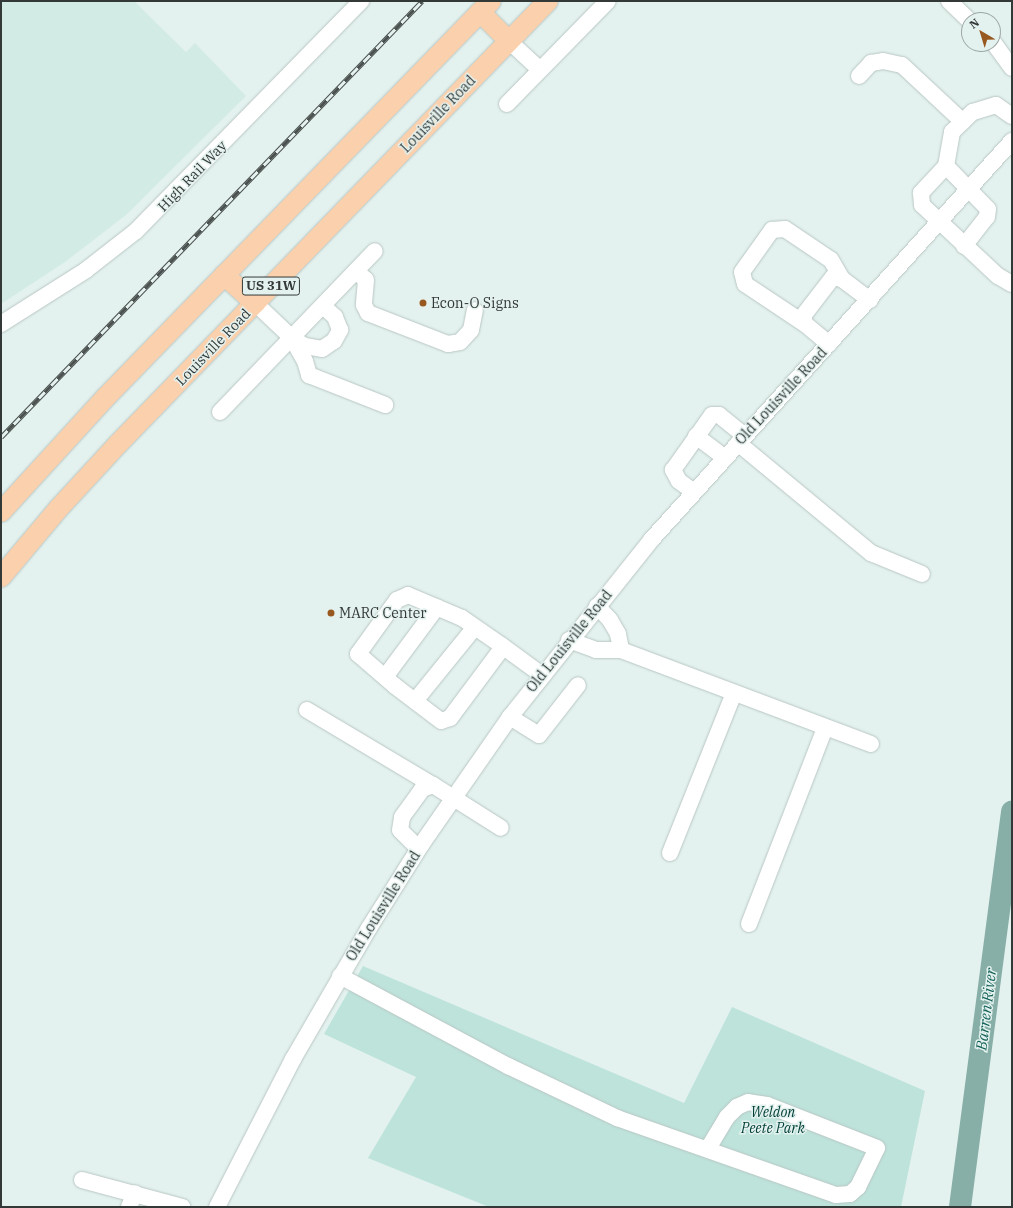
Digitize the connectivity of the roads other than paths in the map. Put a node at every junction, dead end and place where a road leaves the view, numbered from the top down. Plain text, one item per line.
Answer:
1 (361, 1) edge
2 (548, 1) edge
3 (608, 1) edge
4 (954, 3) edge
5 (486, 7) edge
6 (962, 12) edge
7 (510, 40) junction
8 (1000, 52) edge
9 (1012, 68) edge
10 (539, 69) junction
11 (859, 76) dead end
12 (507, 104) dead end
13 (1012, 116) edge
14 (963, 122) junction
15 (1009, 152) edge
16 (946, 166) junction
17 (968, 190) junction
18 (940, 223) junction
19 (964, 246) junction
20 (374, 251) dead end
21 (356, 271) junction
22 (224, 275) junction
23 (842, 279) junction
24 (1012, 284) edge
25 (870, 300) junction
26 (255, 303) junction
27 (323, 306) junction
28 (475, 310) dead end
29 (1, 324) edge
30 (805, 324) junction
31 (292, 338) junction
32 (829, 344) junction
33 (385, 405) dead end
34 (220, 412) dead end
35 (696, 436) junction
36 (741, 439) junction
37 (725, 458) junction
38 (694, 492) junction
39 (1, 512) edge
40 (922, 574) dead end
41 (1, 577) edge
42 (597, 606) junction
43 (437, 607) junction
44 (475, 627) junction
45 (568, 640) junction
46 (503, 647) junction
47 (620, 650) junction
48 (542, 675) junction
49 (385, 678) junction
50 (578, 685) dead end
51 (734, 693) junction
52 (414, 701) junction
53 (307, 710) dead end
54 (510, 717) junction
55 (825, 728) junction
56 (871, 744) dead end
57 (433, 785) junction
58 (452, 798) junction
59 (501, 828) dead end
60 (418, 848) junction
61 (670, 853) dead end
62 (749, 924) dead end
63 (340, 976) junction
64 (708, 1149) junction
65 (82, 1180) dead end
66 (132, 1200) edge
67 (182, 1207) edge
68 (217, 1207) edge

1 - 29 street, High Rail Way
2 - 7 main road, Louisville Road / US 31W
3 - 10 street
4 - 6 street
5 - 7 main road
5 - 22 main road, US 31W
7 - 10 street
7 - 26 main road, Louisville Road / US 31W
8 - 9 street
10 - 12 street
11 - 14 street
13 - 14 street
14 - 16 street
15 - 17 street, Old Louisville Road
16 - 17 street
16 - 18 street
17 - 18 street, Old Louisville Road
17 - 19 street
18 - 19 street
18 - 25 street, Old Louisville Road
19 - 24 street
20 - 21 street
21 - 27 street
21 - 28 street
22 - 26 main road
22 - 39 main road, US 31W
23 - 25 street
23 - 30 street
23 - 30 street
25 - 32 street, Old Louisville Road
26 - 31 street
26 - 41 main road, Louisville Road / US 31W
27 - 31 street
27 - 31 street
30 - 32 street
31 - 33 street
31 - 34 street
32 - 36 street, Old Louisville Road
35 - 36 street
35 - 37 street
35 - 38 street
36 - 37 street, Old Louisville Road
36 - 40 street
37 - 38 street, Old Louisville Road
38 - 42 street, Old Louisville Road
42 - 45 street, Old Louisville Road
42 - 47 street
43 - 44 street
43 - 49 street
43 - 49 street
44 - 46 street
44 - 52 street
45 - 47 street
45 - 48 street, Old Louisville Road
46 - 48 street
46 - 52 street
47 - 51 street
48 - 54 street, Old Louisville Road
49 - 52 street
50 - 54 street
51 - 55 street
51 - 61 street
53 - 57 street
54 - 58 street, Old Louisville Road
55 - 56 street
55 - 62 street
57 - 58 street
57 - 60 street
58 - 59 street
58 - 60 street, Old Louisville Road
60 - 63 street, Old Louisville Road
63 - 64 street
63 - 68 street, Old Louisville Road
64 - 64 street
65 - 66 street
66 - 67 street

